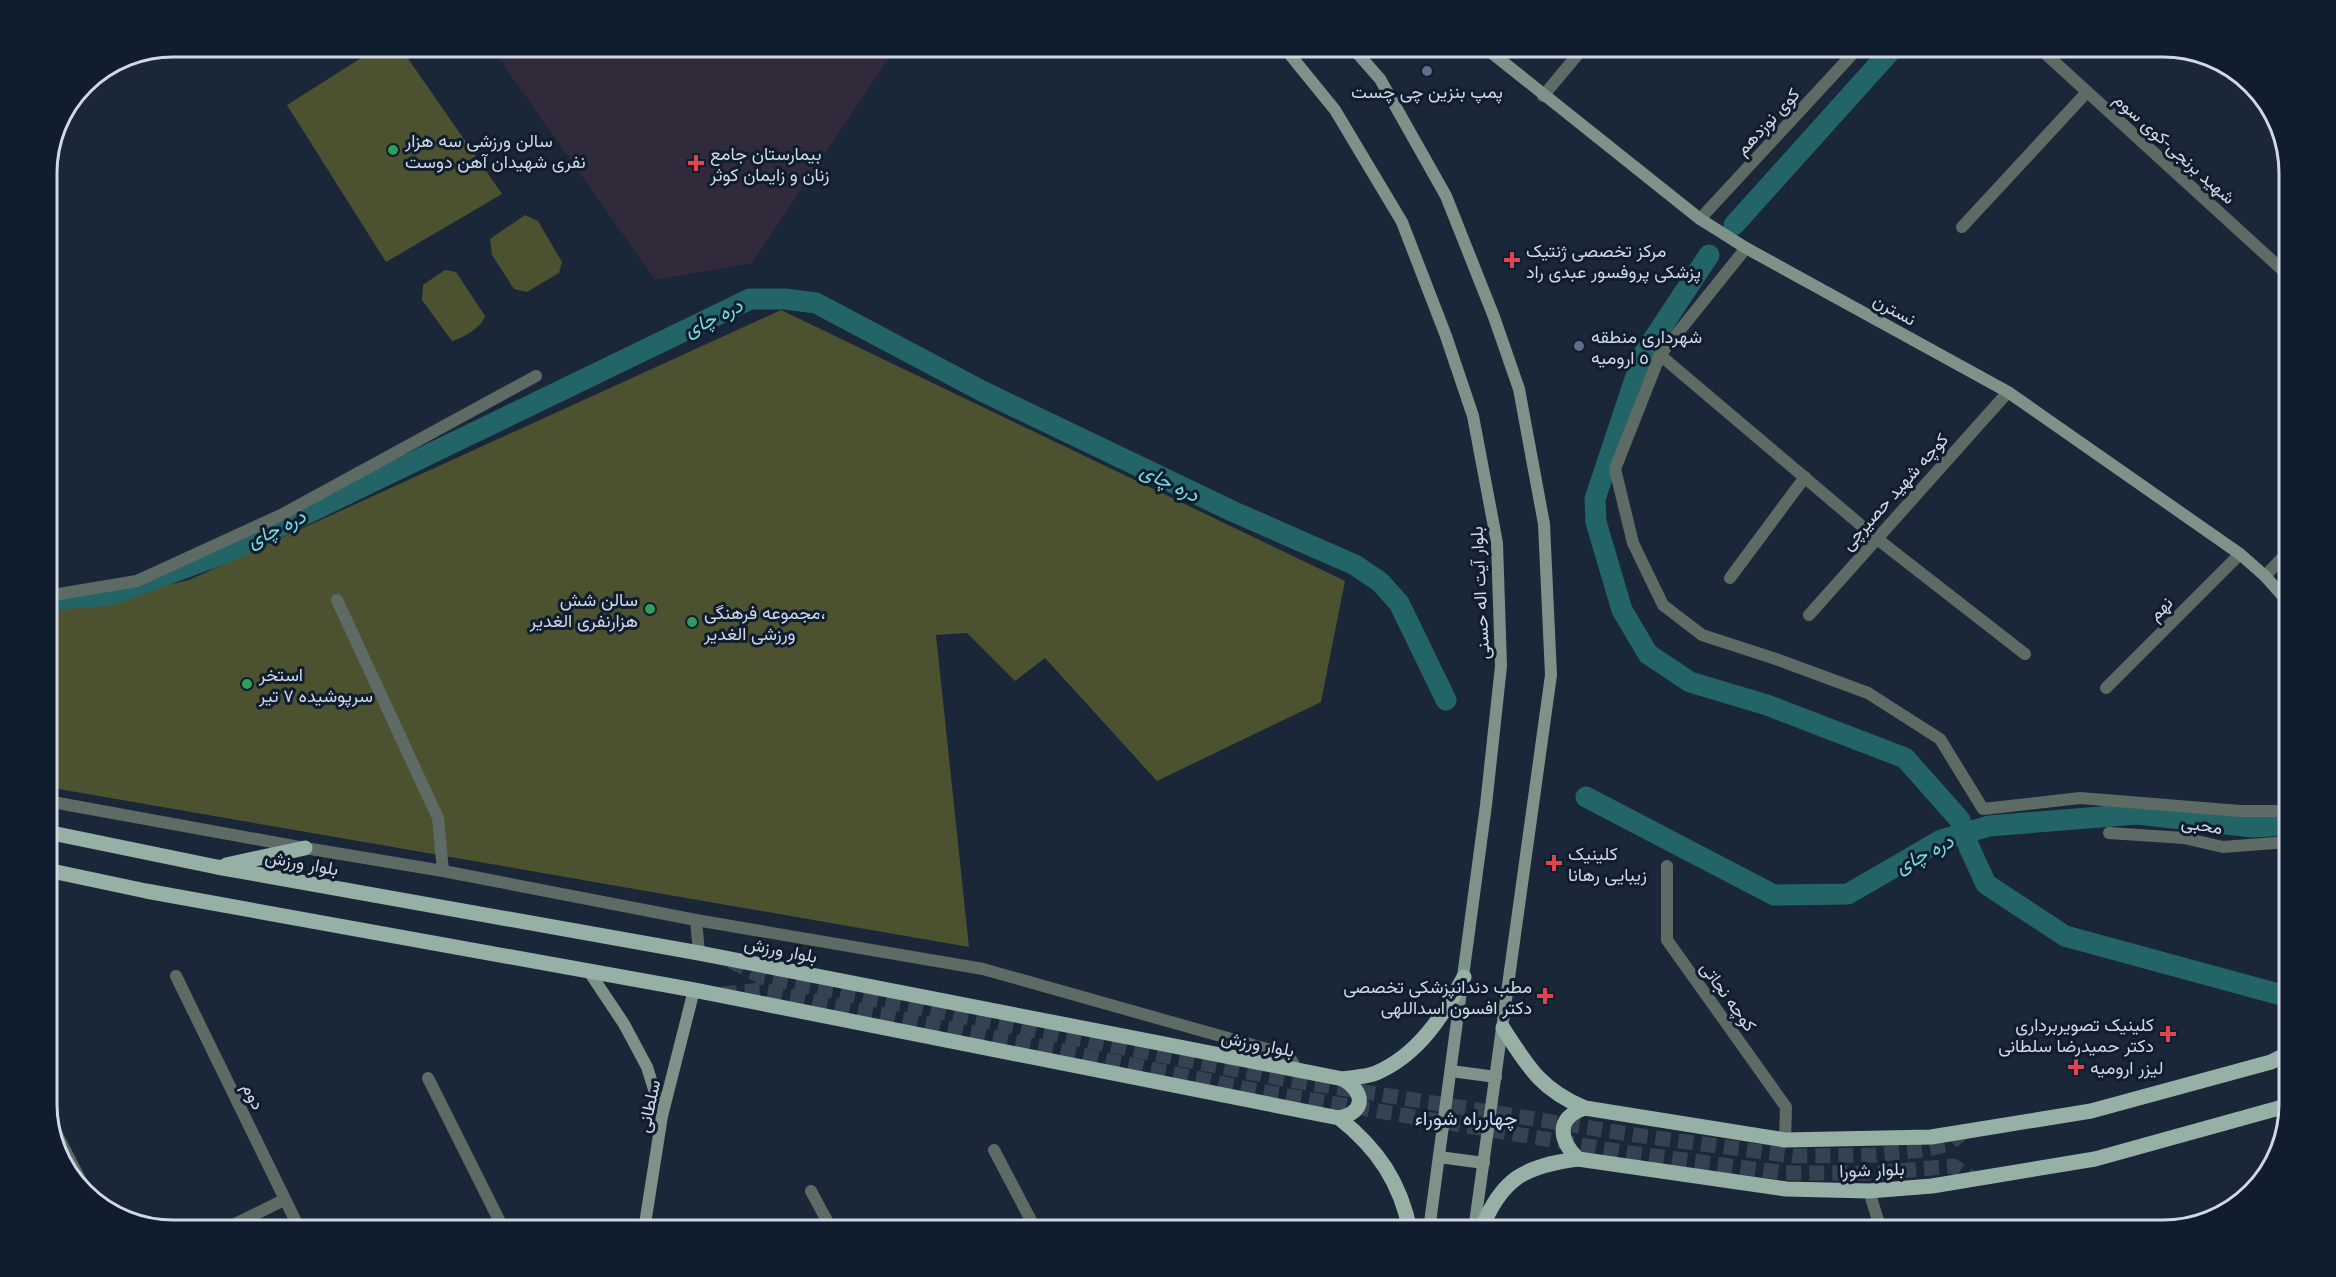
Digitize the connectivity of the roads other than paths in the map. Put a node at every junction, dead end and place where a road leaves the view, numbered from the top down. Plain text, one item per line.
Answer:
1 (1292, 57) edge
2 (1361, 57) edge
3 (1496, 57) edge
4 (1576, 57) edge
5 (1850, 57) edge
6 (2049, 57) edge
7 (2087, 92) junction
8 (1543, 96) junction
9 (1700, 219) junction
10 (1962, 226) dead end
11 (1746, 248) junction
12 (2279, 267) edge
13 (1660, 355) junction
14 (536, 376) dead end
15 (2008, 392) junction
16 (1805, 477) junction
17 (1876, 538) junction
18 (2240, 554) junction
19 (2279, 561) edge
20 (2265, 576) junction
21 (1730, 578) dead end
22 (2279, 592) edge
23 (57, 594) edge
24 (337, 600) dead end
25 (1809, 615) dead end
26 (2025, 654) dead end
27 (2106, 688) dead end
28 (57, 803) edge
29 (2279, 811) edge
30 (57, 834) edge
31 (2109, 834) dead end
32 (2279, 843) edge
33 (305, 848) junction
34 (1667, 866) dead end
35 (217, 867) junction
36 (443, 871) junction
37 (57, 872) edge
38 (696, 920) junction
39 (699, 953) junction
40 (588, 970) junction
41 (176, 976) dead end
42 (1464, 977) junction
43 (694, 990) junction
44 (1503, 1028) junction
45 (2279, 1058) edge
46 (1298, 1071) junction
47 (1451, 1071) junction
48 (1496, 1077) junction
49 (428, 1078) dead end
50 (1343, 1079) junction
51 (1585, 1108) junction
52 (2279, 1108) edge
53 (662, 1116) junction
54 (1339, 1118) junction
55 (1785, 1140) junction
56 (994, 1150) dead end
57 (1439, 1157) junction
58 (1578, 1159) junction
59 (1484, 1163) junction
60 (811, 1191) dead end
61 (1869, 1191) junction
62 (284, 1200) junction
63 (243, 1220) edge
64 (295, 1220) edge
65 (499, 1220) edge
66 (646, 1220) edge
67 (827, 1220) edge
68 (1031, 1220) edge
69 (1407, 1220) edge
70 (1430, 1220) edge
71 (1475, 1220) edge
72 (1485, 1220) edge
73 (1878, 1220) edge

1 - 42 main road, بلوار آیت اله حسنی
2 - 44 main road
3 - 8 main road, نسترن
4 - 8 street
5 - 9 street, کوی نوزدهم
6 - 7 street, شهید برنجی-کوی سوم
7 - 10 street
7 - 12 street, شهید برنجی-کوی سوم
8 - 9 main road, نسترن
9 - 11 main road, نسترن
11 - 13 street
11 - 15 main road, نسترن
13 - 16 street
13 - 29 street
14 - 23 street
15 - 17 street, کوچه شهید حصیرچی
15 - 18 main road, نسترن
16 - 17 street
16 - 21 street
17 - 25 street, کوچه شهید حصیرچی
17 - 26 street
18 - 20 main road, نسترن
18 - 27 street, نهم
19 - 20 street
20 - 22 main road, نسترن
24 - 36 street
28 - 33 street
30 - 35 main road, بلوار ورزش
31 - 32 street, محبی
33 - 35 main road
33 - 36 street
34 - 55 street, کوچه نجاتی
35 - 39 main road, بلوار ورزش
36 - 38 street
37 - 40 main road
38 - 39 street
38 - 46 street
39 - 46 main road, بلوار ورزش
40 - 43 main road
40 - 53 main road
41 - 62 street, دوم
42 - 47 main road, بلوار آیت اله حسنی
42 - 50 main road, بلوار ورزش
43 - 53 main road, سلطانی
43 - 54 main road
44 - 48 main road
44 - 51 main road, بلوار شورا
45 - 55 main road, بلوار شورا
46 - 50 main road, بلوار ورزش
47 - 48 main road
47 - 57 main road, بلوار آیت اله حسنی
48 - 59 main road
49 - 65 street
50 - 54 main road
51 - 55 main road, بلوار شورا
51 - 58 main road
52 - 61 main road, بلوار شورا
53 - 66 main road, سلطانی
54 - 69 main road
56 - 68 street
57 - 59 main road
57 - 70 main road, بلوار آیت اله حسنی
58 - 61 main road, بلوار شورا
58 - 72 main road, بلوار شورا
59 - 71 main road
60 - 67 street
61 - 73 street
62 - 63 street
62 - 64 street, دوم

